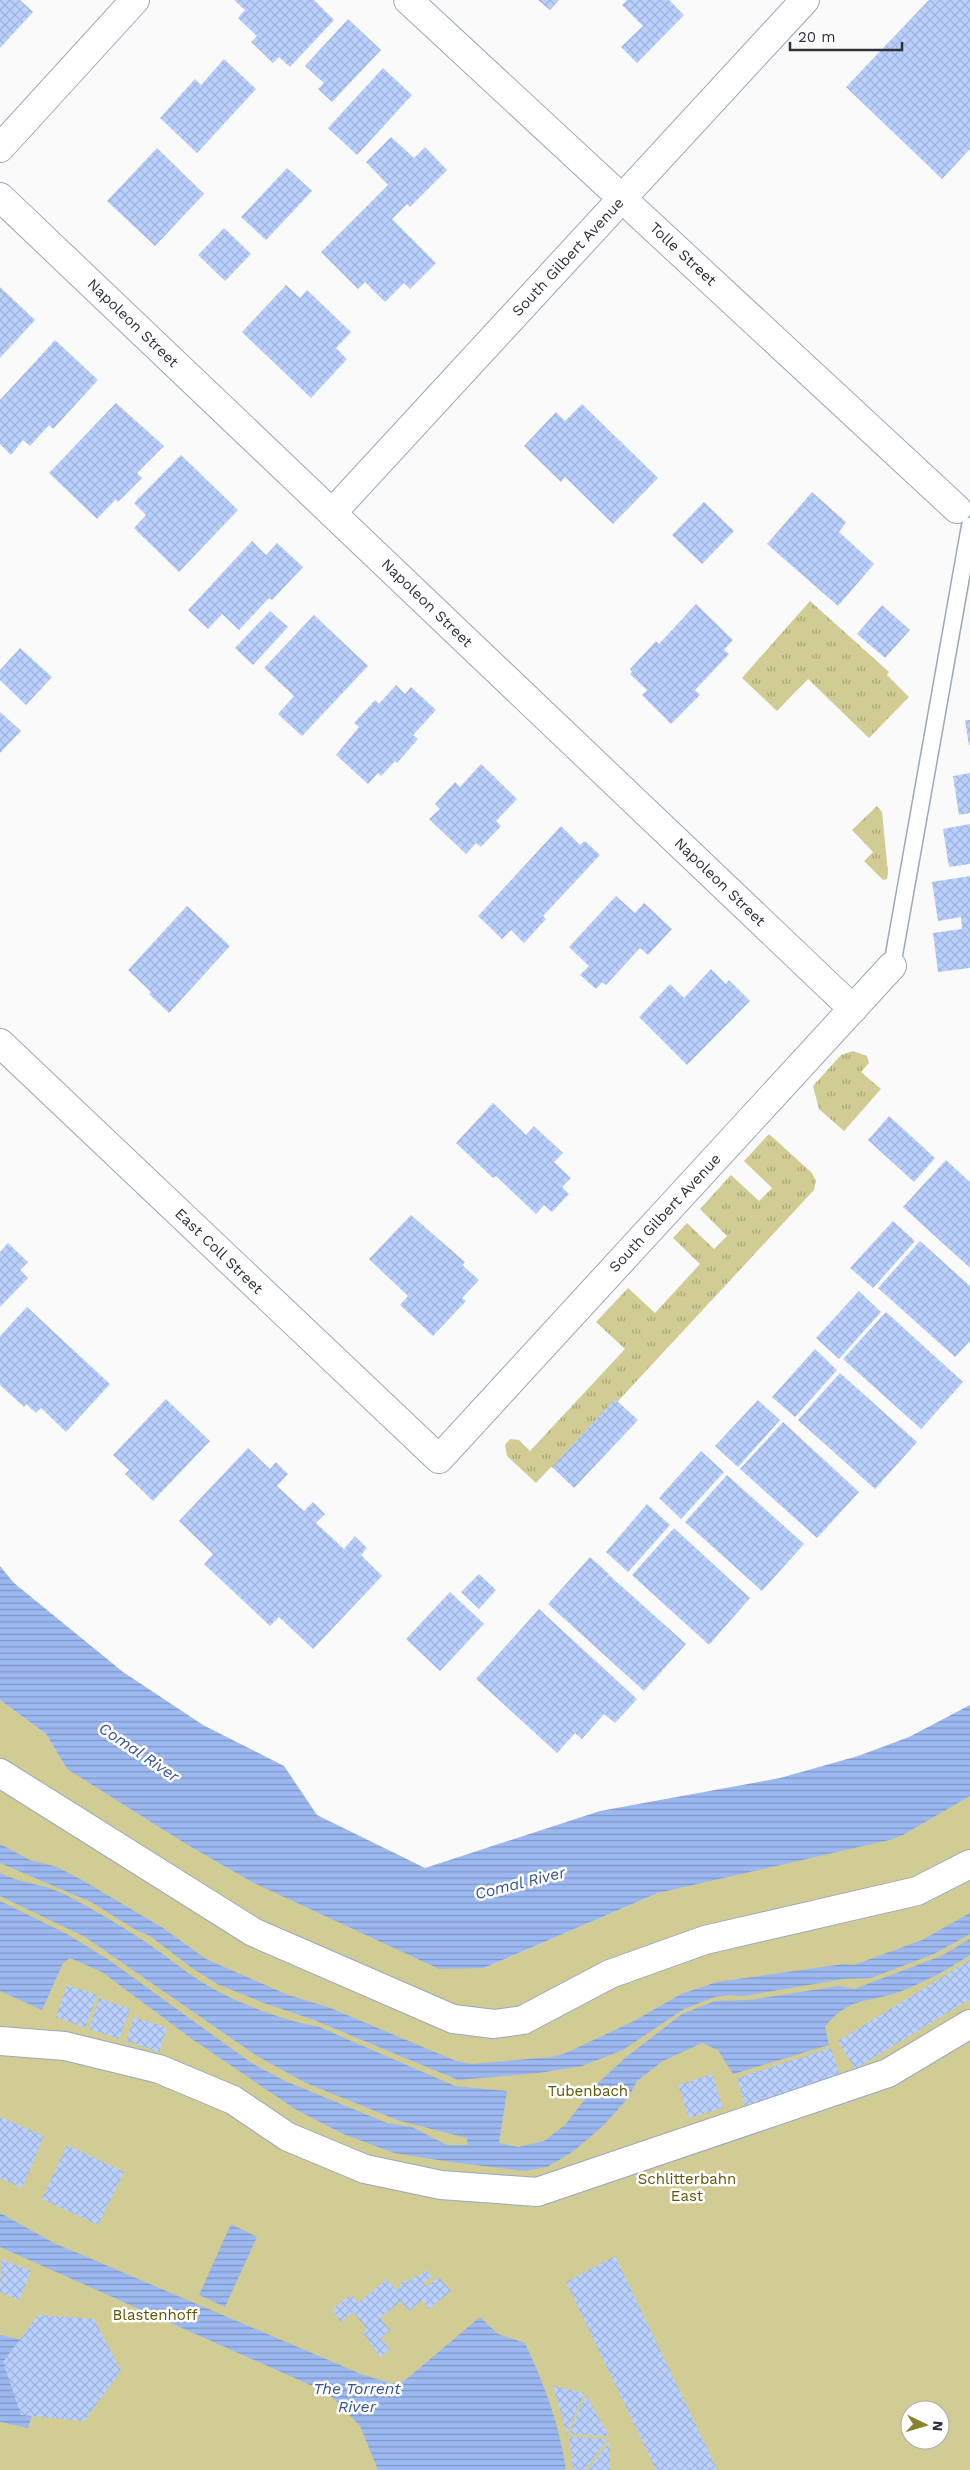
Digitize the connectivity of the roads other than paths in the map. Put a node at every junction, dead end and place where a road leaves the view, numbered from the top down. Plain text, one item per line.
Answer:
1 (134, 0) edge
2 (408, 0) edge
3 (805, 0) edge
4 (0, 148) edge
5 (0, 197) edge
6 (622, 199) junction
7 (332, 513) junction
8 (966, 519) edge
9 (892, 966) joint
10 (853, 1009) junction
11 (0, 1043) edge
12 (439, 1459) joint
13 (0, 1773) edge
14 (970, 1864) edge
15 (970, 2024) edge
16 (0, 2041) edge

1 - 4 street
2 - 6 street, Tolle Street
3 - 6 street, South Gilbert Avenue
5 - 7 street, Napoleon Street
6 - 7 street, South Gilbert Avenue
6 - 8 street, Tolle Street
7 - 10 street, Napoleon Street
8 - 9 lane
9 - 10 street, South Gilbert Avenue
10 - 12 street, South Gilbert Avenue
11 - 12 street, East Coll Street
13 - 14 street
15 - 16 street

